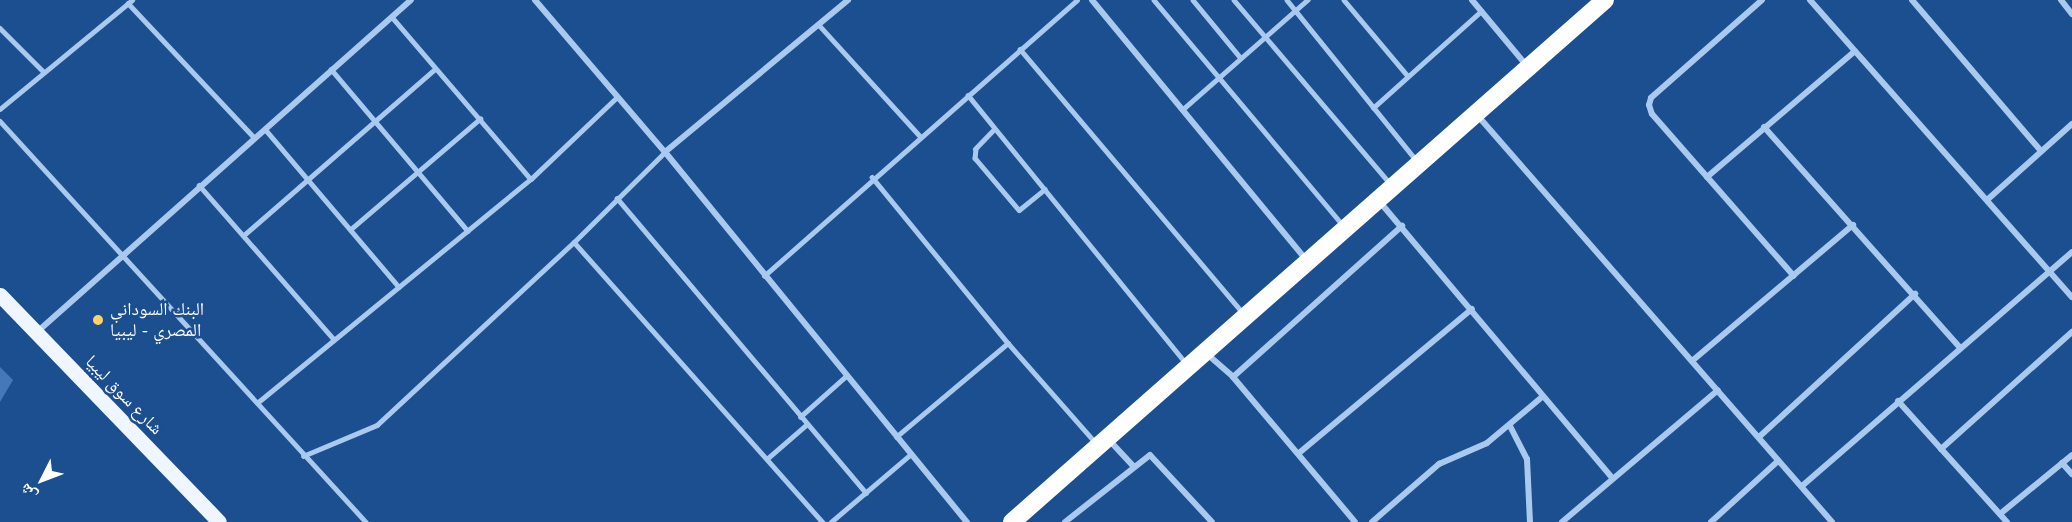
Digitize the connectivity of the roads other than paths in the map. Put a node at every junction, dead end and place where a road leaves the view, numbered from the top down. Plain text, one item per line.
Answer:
1 (411, 0) edge
2 (535, 0) edge
3 (848, 0) edge
4 (1077, 0) edge
5 (1092, 0) edge
6 (1154, 0) edge
7 (1193, 0) edge
8 (1234, 0) edge
9 (1287, 0) edge
10 (1307, 0) edge
11 (1344, 0) edge
12 (1472, 0) edge
13 (1605, 0) edge
14 (1762, 0) edge
15 (1810, 0) edge
16 (1912, 0) edge
17 (2061, 0) edge
18 (130, 2) edge
19 (1295, 9) junction
20 (1481, 11) junction
21 (2072, 14) edge
22 (392, 17) junction
23 (819, 25) junction
24 (0, 28) edge
25 (1263, 36) junction
26 (1020, 49) junction
27 (1855, 51) junction
28 (1240, 57) junction
29 (331, 69) junction
30 (435, 69) junction
31 (1529, 69) junction
32 (43, 71) junction
33 (1408, 76) junction
34 (1218, 77) junction
35 (968, 94) junction
36 (617, 97) junction
37 (1373, 108) junction
38 (0, 109) edge
39 (1182, 110) junction
40 (1478, 116) junction
41 (480, 119) junction
42 (0, 121) edge
43 (375, 122) junction
44 (2072, 124) edge
45 (1764, 127) junction
46 (264, 128) junction
47 (995, 129) junction
48 (921, 136) junction
49 (254, 137) junction
50 (2041, 151) junction
51 (665, 152) junction
52 (1420, 164) junction
53 (416, 171) junction
54 (872, 177) junction
55 (1707, 177) junction
56 (308, 180) junction
57 (531, 180) junction
58 (199, 185) junction
59 (1394, 188) junction
60 (1045, 189) junction
61 (617, 198) junction
62 (1987, 200) junction
63 (1378, 201) junction
64 (1853, 225) junction
65 (1402, 226) junction
66 (351, 230) junction
67 (1347, 230) junction
68 (468, 231) junction
69 (244, 235) junction
70 (574, 242) junction
71 (2072, 252) edge
72 (122, 253) junction
73 (1309, 264) junction
74 (2050, 271) junction
75 (764, 276) junction
76 (1794, 276) junction
77 (399, 287) junction
78 (1915, 294) junction
79 (0, 295) edge
80 (2072, 297) edge
81 (1472, 309) junction
82 (1247, 318) junction
83 (36, 332) junction
84 (2072, 332) edge
85 (334, 339) junction
86 (1008, 343) junction
87 (1959, 347) junction
88 (1206, 353) junction
89 (1692, 361) junction
90 (1190, 368) junction
91 (846, 376) junction
92 (1233, 377) junction
93 (1718, 390) junction
94 (1542, 397) junction
95 (1898, 401) junction
96 (257, 403) junction
97 (800, 417) junction
98 (807, 425) junction
99 (1510, 426) junction
100 (896, 437) junction
101 (1758, 437) junction
102 (1102, 441) junction
103 (1941, 449) junction
104 (1299, 453) junction
105 (911, 454) junction
106 (2072, 455) edge
107 (303, 456) junction
108 (768, 458) junction
109 (1778, 461) junction
110 (2062, 463) junction
111 (1133, 466) junction
112 (2072, 474) edge
113 (1612, 478) junction
114 (1802, 486) junction
115 (866, 493) junction
116 (2000, 514) junction
117 (219, 522) edge
118 (366, 522) edge
119 (823, 522) edge
120 (831, 522) edge
121 (967, 522) edge
122 (1012, 522) edge
123 (1065, 522) edge
124 (1212, 522) edge
125 (1355, 522) edge
126 (1372, 522) edge
127 (1530, 522) edge
128 (1562, 522) edge
129 (1711, 522) edge
130 (1832, 522) edge
131 (2007, 522) edge

1 - 22 street
2 - 36 street
3 - 23 street
4 - 26 lane
5 - 39 street
6 - 34 lane
7 - 28 lane
8 - 25 lane
9 - 19 lane
10 - 19 lane
11 - 33 lane
12 - 20 street
13 - 31 highway
14 - 55 street
15 - 27 street
16 - 50 street
17 - 21 street
18 - 32 lane
18 - 49 lane
19 - 25 lane
19 - 37 lane
20 - 31 street
20 - 33 lane
22 - 29 street
22 - 30 lane
23 - 48 lane
23 - 51 street
24 - 32 lane
25 - 28 lane
25 - 59 lane
26 - 35 lane
26 - 82 lane
27 - 45 street
27 - 62 street
28 - 34 lane
29 - 43 lane
29 - 46 street
30 - 41 lane
30 - 43 lane
31 - 40 highway
32 - 38 lane
33 - 37 lane
34 - 39 lane
34 - 67 lane
35 - 47 lane
35 - 48 lane
36 - 51 street
36 - 57 lane
37 - 52 lane
39 - 73 street
40 - 52 highway
40 - 89 street
41 - 53 lane
41 - 57 lane
42 - 72 lane
43 - 53 lane
43 - 56 lane
44 - 50 street
45 - 55 street
45 - 64 street
46 - 49 street
46 - 56 lane
47 - 60 lane
47 - 60 lane
48 - 54 lane
49 - 58 street
50 - 62 street
51 - 61 lane
51 - 75 street
52 - 59 highway
53 - 66 lane
53 - 68 lane
54 - 75 lane
54 - 86 lane
55 - 76 street
56 - 66 lane
56 - 69 lane
57 - 68 lane
58 - 69 lane
58 - 72 street
59 - 63 highway
60 - 90 lane
61 - 70 lane
61 - 97 lane
62 - 74 street
63 - 65 street
63 - 67 highway
64 - 76 street
64 - 78 street
65 - 81 street
65 - 92 street
66 - 77 lane
67 - 73 highway
68 - 77 lane
69 - 85 lane
70 - 107 lane
70 - 108 lane
71 - 74 street
72 - 83 street
72 - 96 lane
73 - 82 highway
74 - 80 street
74 - 87 street
75 - 91 street
76 - 89 street
77 - 85 lane
78 - 87 street
78 - 101 street
79 - 83 main road, شارع سوق ليبيا
81 - 94 street
81 - 104 street
82 - 88 highway
83 - 117 main road, شارع سوق ليبيا
84 - 103 street
85 - 96 lane
86 - 100 lane
86 - 102 lane
87 - 95 street
88 - 90 highway
88 - 92 street
89 - 93 street
90 - 102 highway
91 - 97 lane
91 - 100 street
92 - 104 street
93 - 101 street
93 - 113 street
94 - 99 street
94 - 113 street
95 - 103 street
95 - 114 street
96 - 107 lane
97 - 98 lane
98 - 108 lane
98 - 115 lane
99 - 126 street
99 - 127 street
100 - 105 street
101 - 109 street
102 - 111 street
102 - 122 highway
103 - 116 street
104 - 125 street
105 - 115 lane
105 - 121 street
106 - 110 street
107 - 118 lane
108 - 119 lane
109 - 114 street
109 - 129 street
110 - 112 street
110 - 116 street
111 - 123 street
111 - 124 street
113 - 128 street
114 - 130 street
115 - 120 lane
116 - 131 street

